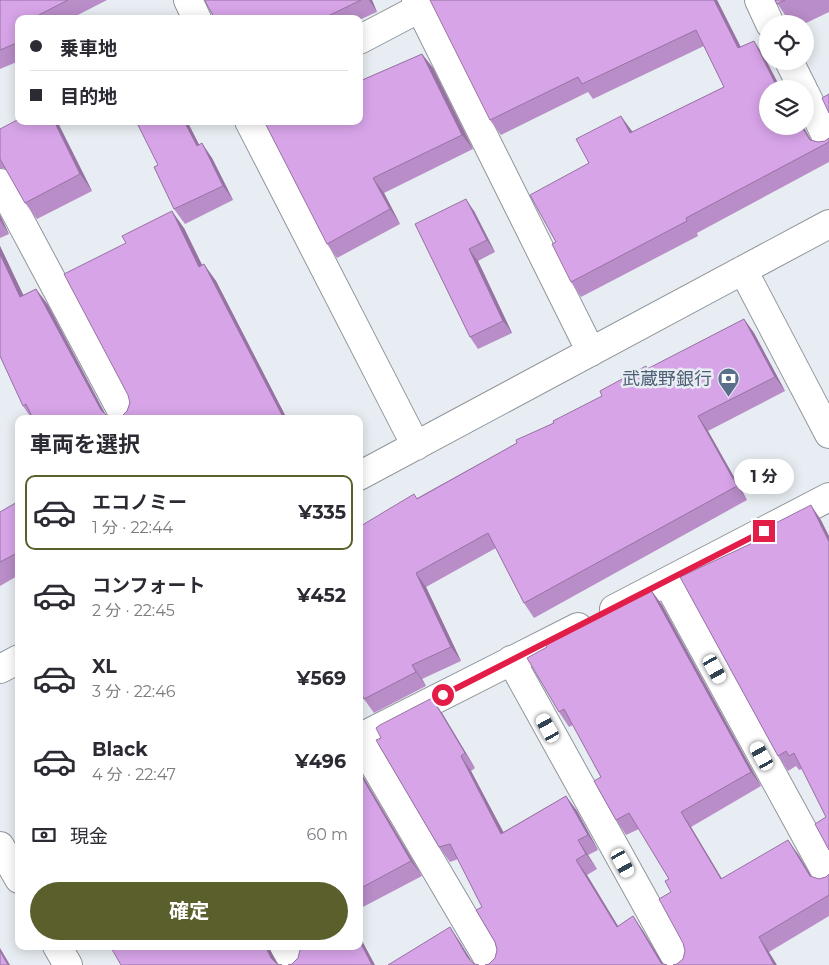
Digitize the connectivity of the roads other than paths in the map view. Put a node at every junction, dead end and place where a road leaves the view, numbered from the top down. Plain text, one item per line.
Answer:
1 (188, 0) edge
2 (759, 0) edge
3 (424, 2) edge
4 (195, 15) edge
5 (766, 15) edge
6 (363, 38) edge
7 (814, 111) edge
8 (251, 125) edge
9 (829, 142) edge
10 (0, 183) edge
11 (829, 224) edge
12 (743, 270) junction
13 (591, 352) junction
14 (124, 415) edge
15 (829, 434) edge
16 (416, 446) junction
17 (363, 474) edge
18 (829, 497) edge
19 (667, 582) junction
20 (511, 660) junction
21 (15, 661) edge
22 (0, 669) edge
23 (363, 736) edge
24 (363, 745) edge
25 (0, 846) edge
26 (15, 872) edge
27 (829, 878) edge
28 (59, 950) edge
29 (286, 950) edge
30 (68, 965) edge
31 (295, 965) edge
32 (492, 965) edge
33 (680, 965) edge

1 - 4 street
2 - 5 street
3 - 6 street
3 - 13 street
7 - 9 street
8 - 16 street
10 - 14 street
11 - 12 street
12 - 13 street
12 - 15 street
13 - 16 street
16 - 17 street
18 - 19 street
19 - 20 street
19 - 27 street
20 - 23 street
20 - 33 street
21 - 22 street
24 - 32 street
25 - 26 street
28 - 30 street
29 - 31 street

